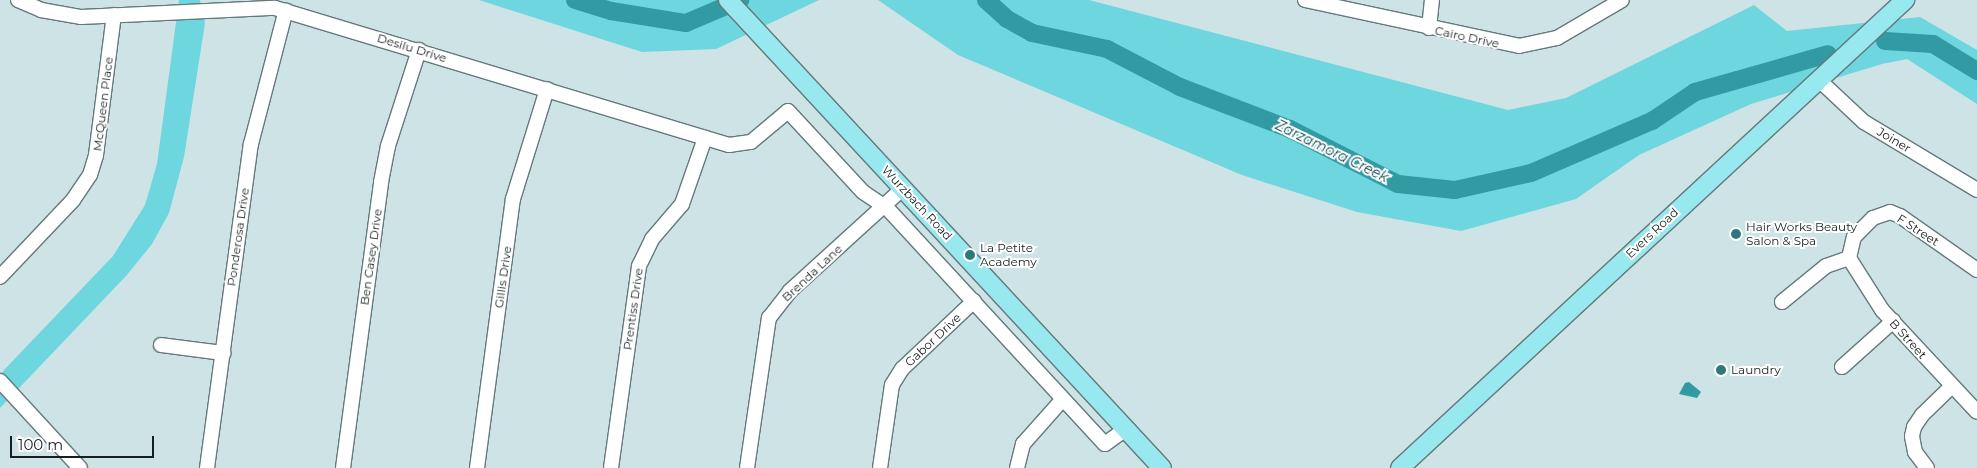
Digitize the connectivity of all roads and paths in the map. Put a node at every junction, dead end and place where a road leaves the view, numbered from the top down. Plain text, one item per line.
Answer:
1 (18, 0) edge
2 (728, 0) edge
3 (1309, 0) edge
4 (1432, 0) edge
5 (1622, 0) edge
6 (1905, 0) edge
7 (286, 10) junction
8 (114, 15) junction
9 (1429, 28) junction
10 (418, 50) junction
11 (1818, 79) junction
12 (547, 89) junction
13 (788, 111) joint
14 (705, 138) junction
15 (903, 188) junction
16 (1977, 190) edge
17 (884, 206) junction
18 (1848, 258) junction
19 (1977, 270) edge
20 (0, 277) edge
21 (974, 302) junction
22 (1782, 302) dead end
23 (1893, 321) junction
24 (161, 345) dead end
25 (222, 353) junction
26 (1842, 367) dead end
27 (0, 381) edge
28 (1952, 386) junction
29 (1063, 399) junction
30 (1977, 412) edge
31 (1126, 429) junction
32 (1156, 466) edge
33 (80, 468) edge
34 (208, 468) edge
35 (343, 468) edge
36 (476, 468) edge
37 (611, 468) edge
38 (747, 468) edge
39 (880, 468) edge
40 (1016, 468) edge
41 (1400, 468) edge
42 (1927, 468) edge

1 - 8 street, Desilu Drive
2 - 15 main road, Wurzbach Road
3 - 9 street, Cairo Drive
4 - 9 street
5 - 9 street, Cairo Drive
6 - 11 main road, Evers Road
7 - 8 street, Desilu Drive
7 - 10 street, Desilu Drive
7 - 25 street, Ponderosa Drive
8 - 20 street, McQueen Place
10 - 12 street, Desilu Drive
10 - 35 street, Ben Casey Drive
11 - 16 street, Joiner
11 - 41 main road, Evers Road
12 - 14 street, Desilu Drive
12 - 36 street, Gillis Drive
13 - 14 street, Desilu Drive
13 - 17 street, Wurzbach Road
14 - 37 street, Prentiss Drive
15 - 17 street, Brenda Lane
15 - 31 main road, Wurzbach Road
17 - 21 street, Wurzbach Road
17 - 38 street, Brenda Lane
18 - 19 street, F Street
18 - 22 street
18 - 23 street, B Street
21 - 29 street, Wurzbach Road
21 - 39 street, Gabor Drive
23 - 26 street
23 - 28 street, B Street
24 - 25 street
25 - 34 street, Ponderosa Drive
27 - 33 street
28 - 30 street, B Street
28 - 42 street
29 - 31 street, Wurzbach Road
29 - 40 street
31 - 32 main road, Wurzbach Road

